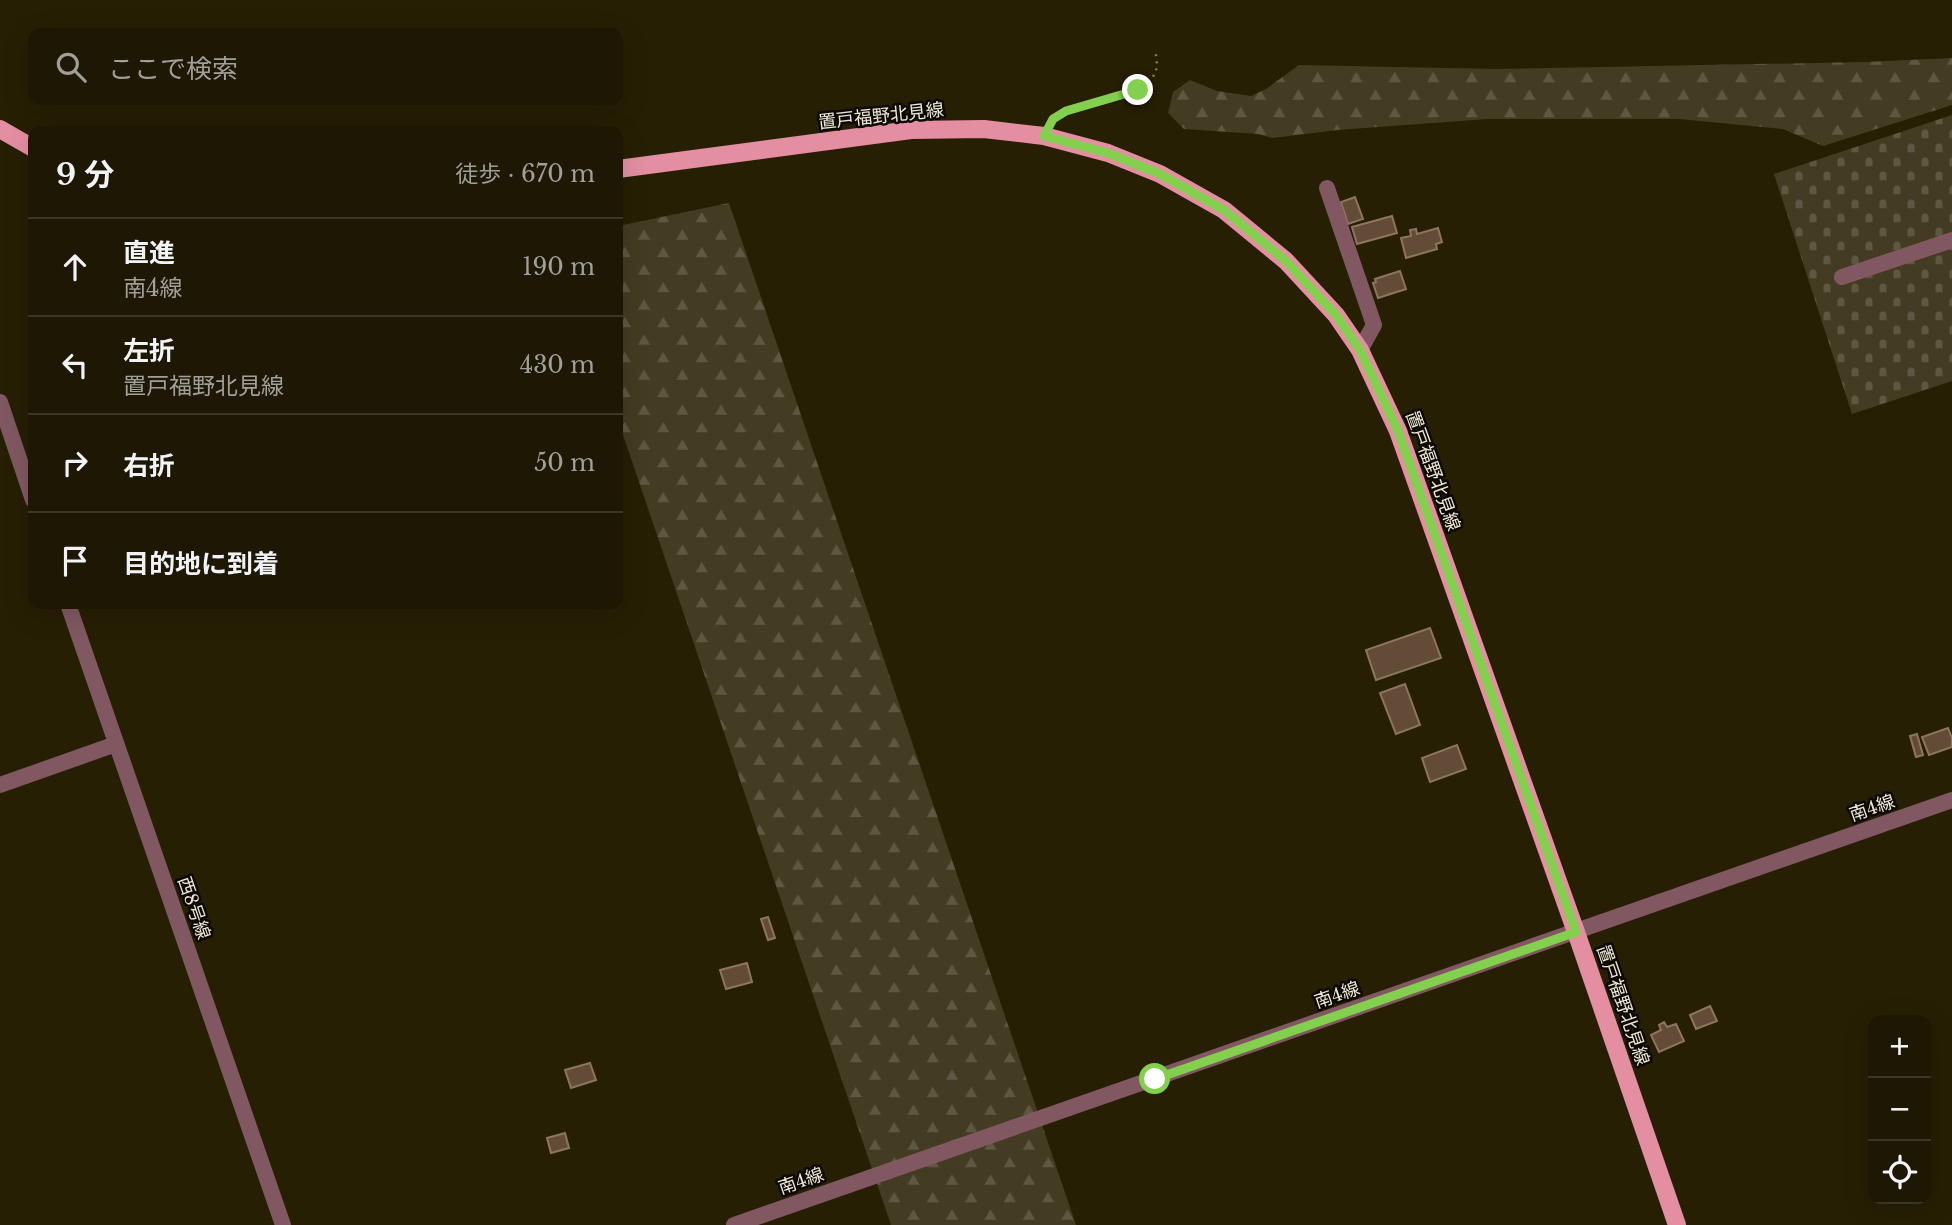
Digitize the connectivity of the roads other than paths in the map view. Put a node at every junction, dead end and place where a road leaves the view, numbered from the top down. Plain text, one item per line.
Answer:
1 (0, 129) edge
2 (28, 145) edge
3 (623, 168) edge
4 (1327, 188) dead end
5 (1952, 240) edge
6 (1842, 277) dead end
7 (1360, 350) junction
8 (0, 402) edge
9 (28, 485) edge
10 (70, 609) edge
11 (116, 744) junction
12 (0, 785) edge
13 (1952, 800) edge
14 (1576, 932) junction
15 (283, 1225) edge
16 (734, 1225) edge
17 (1677, 1225) edge

1 - 2 main road
3 - 7 main road, 置戸福野北見線
4 - 7 street
5 - 6 street
7 - 14 main road, 置戸福野北見線
8 - 9 street
10 - 11 street, 西8号線
11 - 12 street
11 - 15 street, 西8号線
13 - 14 street, 南4線
14 - 16 street, 南4線
14 - 17 main road, 置戸福野北見線

